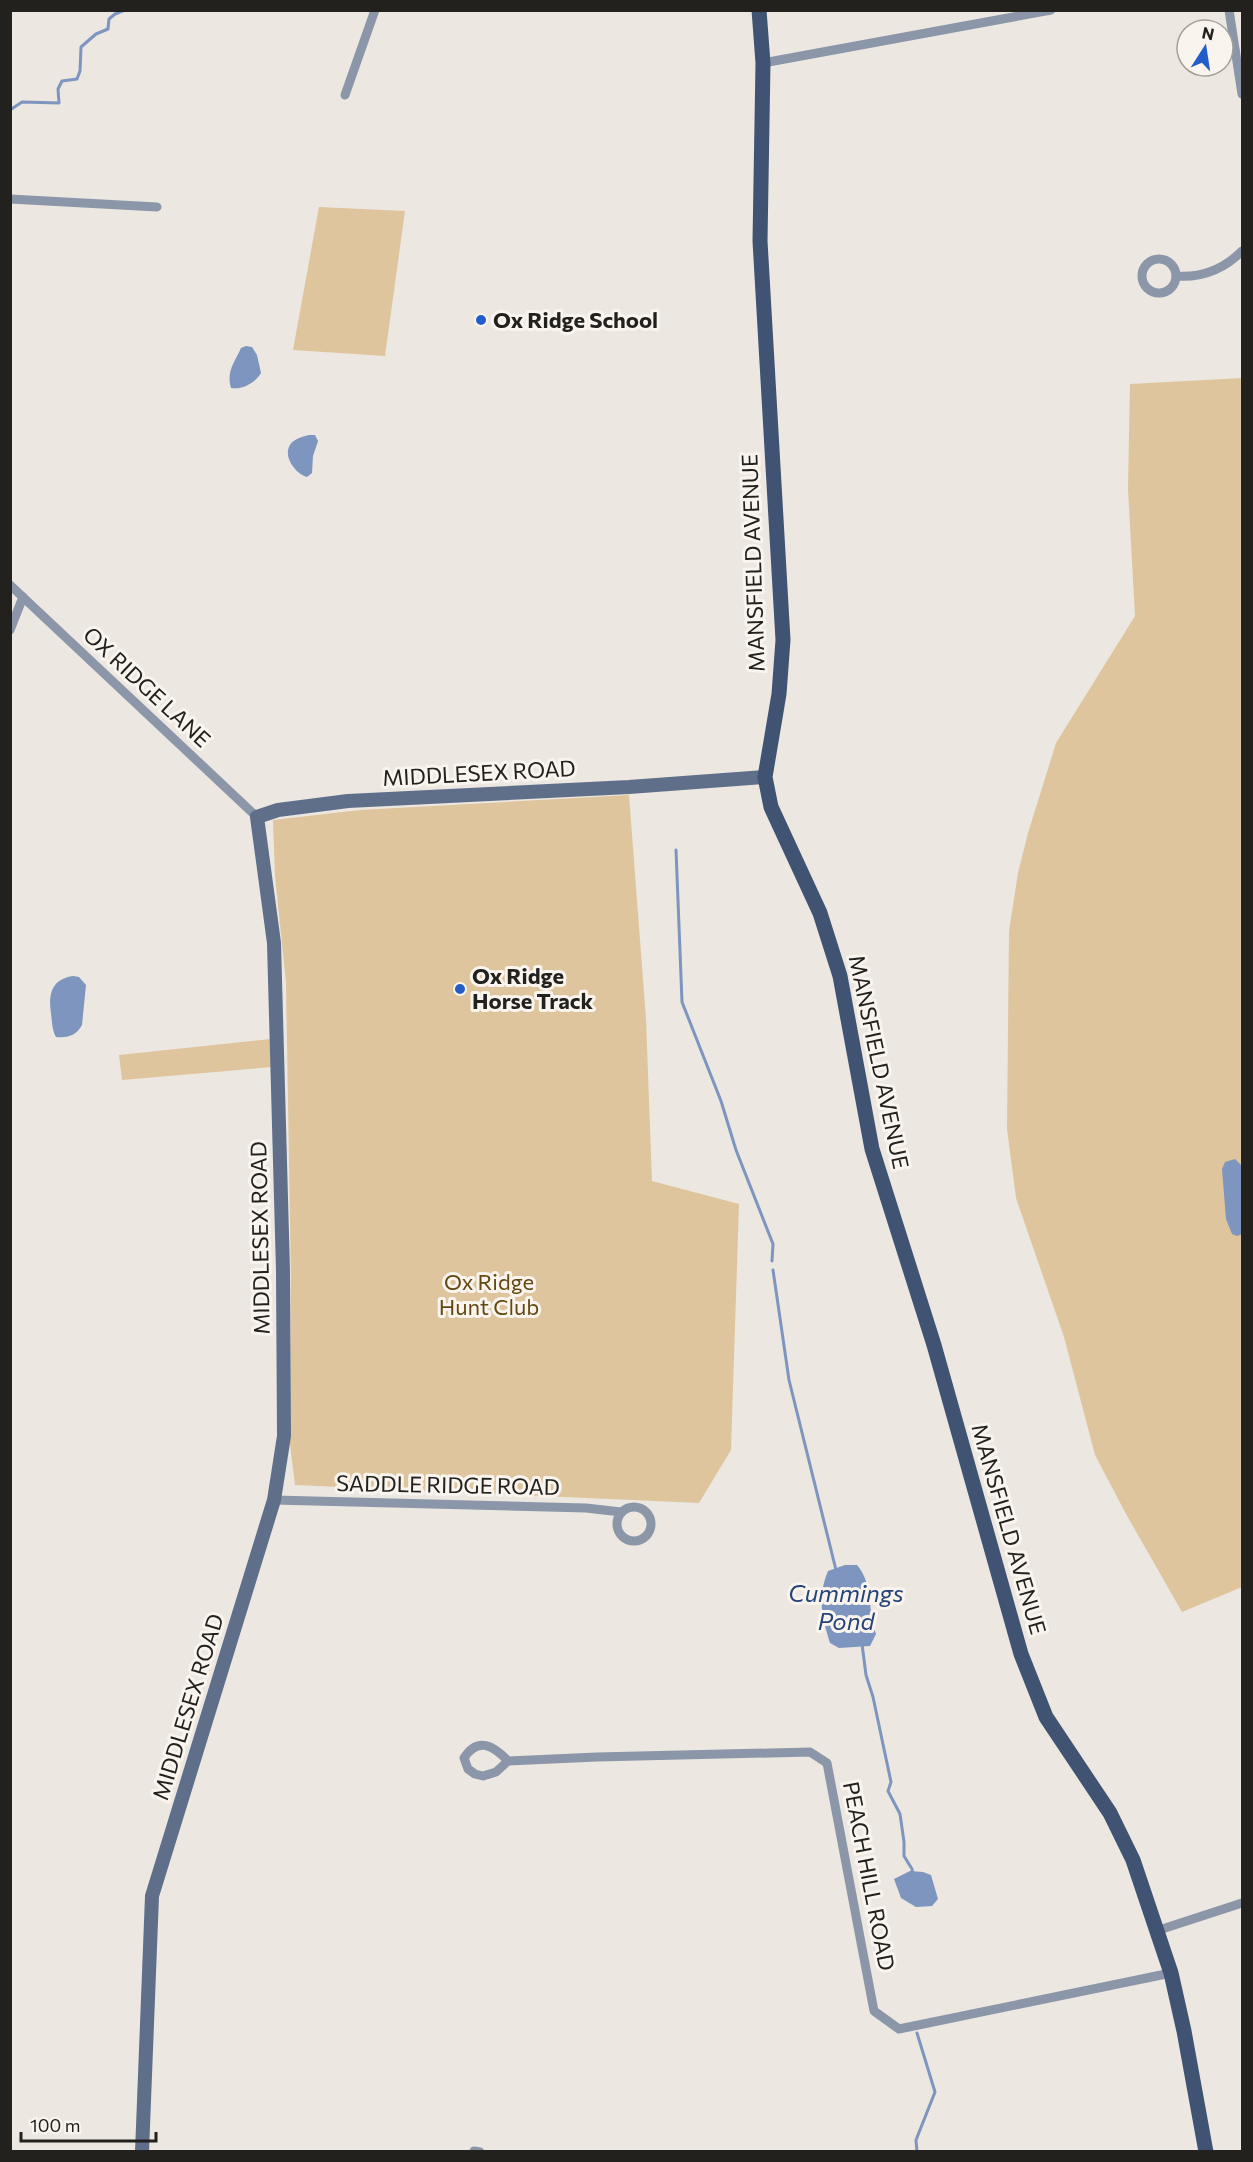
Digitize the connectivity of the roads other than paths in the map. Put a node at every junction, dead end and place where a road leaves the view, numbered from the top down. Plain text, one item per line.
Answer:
1 (375, 10) edge
2 (759, 10) edge
3 (1051, 10) edge
4 (1229, 10) edge
5 (763, 63) junction
6 (1242, 94) edge
7 (345, 95) dead end
8 (10, 199) edge
9 (157, 207) dead end
10 (1242, 251) edge
11 (1176, 276) dead end
12 (10, 585) edge
13 (23, 597) junction
14 (10, 630) edge
15 (765, 777) junction
16 (257, 817) junction
17 (274, 1500) junction
18 (621, 1512) dead end
19 (508, 1761) junction
20 (1242, 1903) edge
21 (1156, 1931) junction
22 (1171, 1973) junction
23 (142, 2151) edge
24 (1206, 2151) edge

1 - 7 street
2 - 5 main road, MANSFIELD AVENUE
3 - 5 street
4 - 6 street
5 - 15 main road, MANSFIELD AVENUE
8 - 9 street
10 - 11 street
12 - 13 street, OX RIDGE LANE
13 - 14 street
13 - 16 street, OX RIDGE LANE
15 - 16 main road, MIDDLESEX ROAD
15 - 21 main road, MANSFIELD AVENUE
16 - 17 main road, MIDDLESEX ROAD
17 - 18 street, SADDLE RIDGE ROAD
17 - 23 main road, MIDDLESEX ROAD
19 - 19 street, PEACH HILL ROAD
19 - 22 street, PEACH HILL ROAD
20 - 21 street
21 - 22 main road, MANSFIELD AVENUE
22 - 24 main road, MANSFIELD AVENUE

